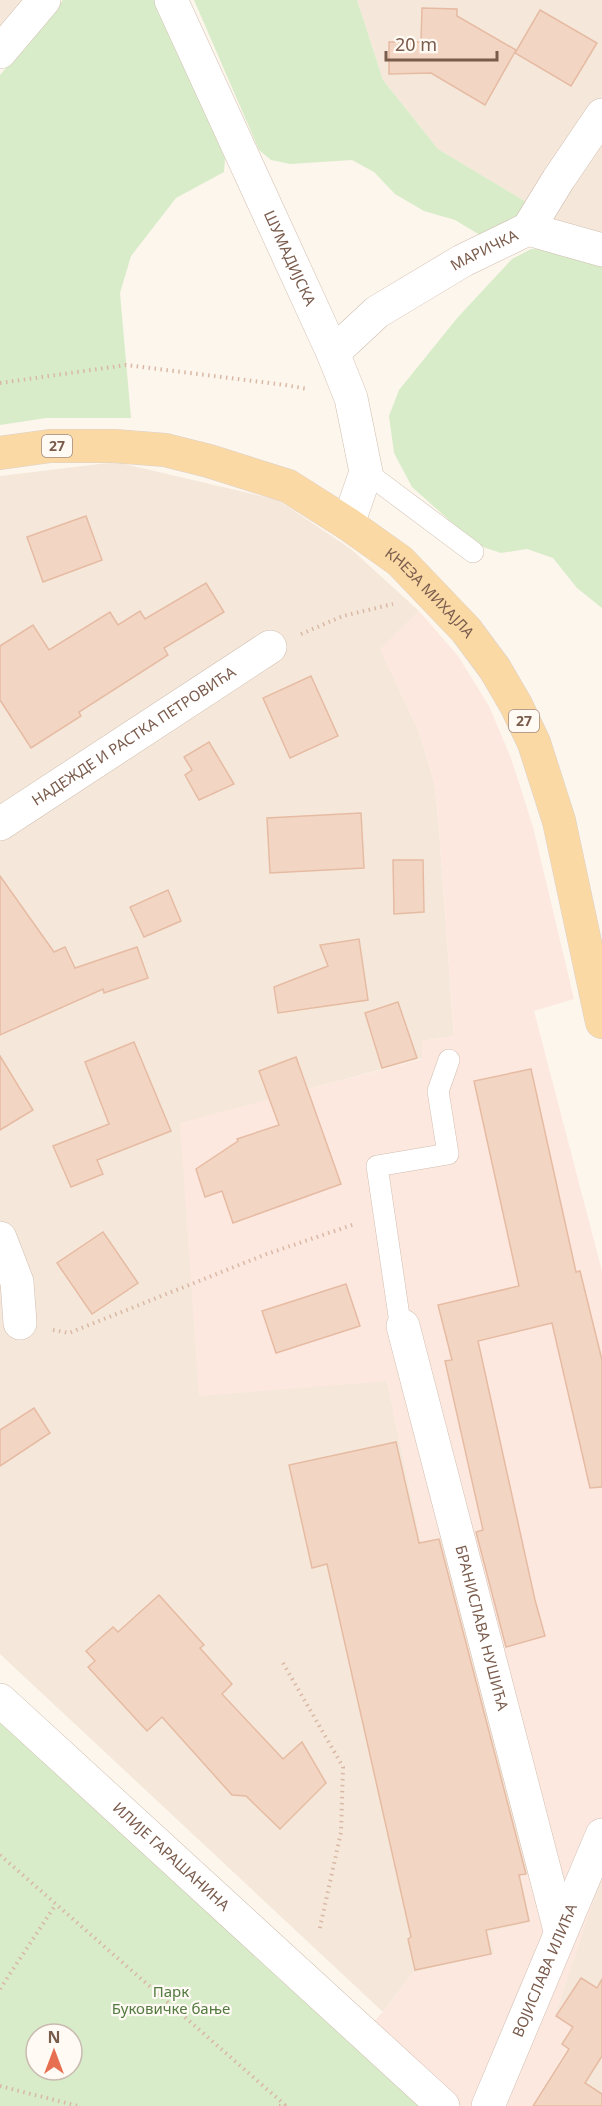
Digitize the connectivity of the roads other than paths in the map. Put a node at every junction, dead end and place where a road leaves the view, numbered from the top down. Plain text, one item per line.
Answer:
1 (44, 0) edge
2 (171, 0) edge
3 (0, 52) edge
4 (602, 115) edge
5 (528, 229) junction
6 (602, 250) edge
7 (333, 353) junction
8 (0, 453) edge
9 (366, 472) junction
10 (348, 524) junction
11 (473, 552) dead end
12 (270, 647) road end
13 (0, 825) edge
14 (597, 982) edge
15 (602, 1022) edge
16 (449, 1060) dead end
17 (0, 1238) edge
18 (20, 1323) road end
19 (403, 1326) joint
20 (0, 1700) edge
21 (602, 1835) edge
22 (560, 1930) junction
23 (443, 2106) edge
24 (488, 2106) edge

1 - 3 street
2 - 7 street, ШУМАДИЈСКА
4 - 5 street, МАРИЧКА
5 - 6 street
5 - 7 street, МАРИЧКА
7 - 9 street, ШУМАДИЈСКА
8 - 10 main road, КНЕЗА МИХАЈЛА / 27
9 - 10 street
9 - 11 lane
10 - 14 main road, КНЕЗА МИХАЈЛА / 27
12 - 13 street, НАДЕЖДЕ И РАСТКА ПЕТРОВИЋА
14 - 15 main road, КНЕЗА МИХАЈЛА / 27
16 - 19 lane
17 - 18 street
19 - 22 street, БРАНИСЛАВА НУШИЋА
20 - 23 street, ИЛИЈЕ ГАРАШАНИНА
21 - 22 street, ВОЈИСЛАВА ИЛИЋА
22 - 24 street, ВОЈИСЛАВА ИЛИЋА

